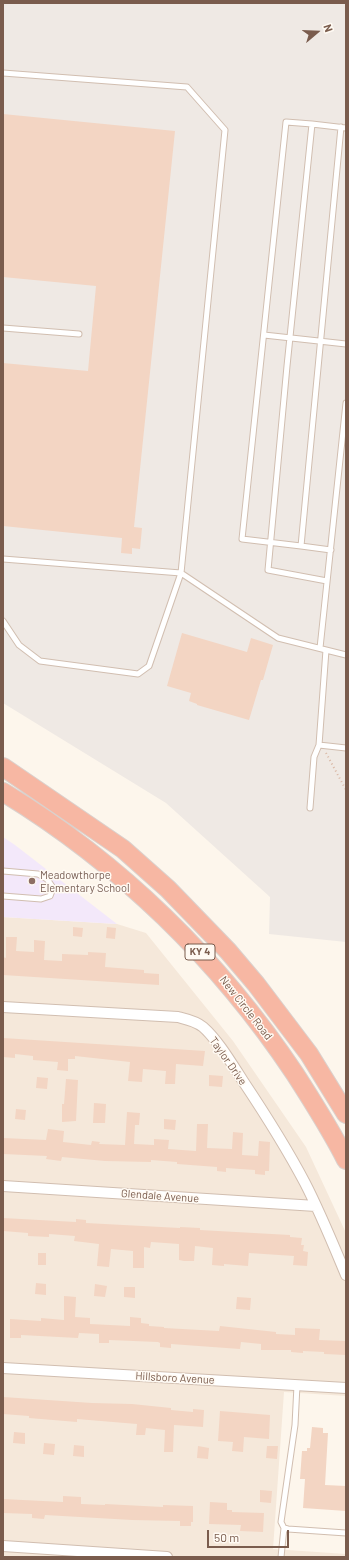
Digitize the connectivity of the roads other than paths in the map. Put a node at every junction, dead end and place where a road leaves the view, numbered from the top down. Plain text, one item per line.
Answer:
1 (3, 73) edge
2 (312, 124) junction
3 (343, 127) edge
4 (3, 328) edge
5 (79, 334) dead end
6 (264, 335) junction
7 (290, 337) junction
8 (319, 342) junction
9 (346, 344) edge
10 (346, 403) edge
11 (271, 541) junction
12 (301, 546) junction
13 (330, 550) junction
14 (3, 559) edge
15 (181, 573) junction
16 (327, 581) junction
17 (3, 621) edge
18 (323, 649) junction
19 (346, 655) edge
20 (319, 745) junction
21 (346, 748) edge
22 (3, 767) edge
23 (3, 792) edge
24 (310, 808) dead end
25 (3, 871) edge
26 (3, 896) edge
27 (3, 1007) edge
28 (346, 1114) edge
29 (346, 1160) edge
30 (3, 1186) edge
31 (316, 1206) junction
32 (346, 1275) edge
33 (3, 1368) edge
34 (297, 1385) junction
35 (346, 1388) edge
36 (284, 1528) junction
37 (346, 1533) edge
38 (3, 1546) edge
39 (167, 1557) edge
40 (281, 1557) edge

1 - 15 lane
2 - 3 lane
2 - 6 lane
2 - 7 lane
3 - 8 lane
4 - 5 lane
6 - 7 lane
6 - 11 lane
7 - 8 lane
7 - 11 lane
8 - 9 lane
8 - 12 lane
10 - 13 lane
11 - 12 lane
11 - 16 lane
12 - 13 lane
13 - 16 lane
14 - 15 lane
15 - 17 lane
15 - 18 lane
16 - 18 lane
18 - 19 lane
18 - 20 lane
20 - 21 lane
20 - 24 lane
22 - 28 highway, New Circle Road / KY 4
23 - 29 highway, New Circle Road / KY 4
25 - 26 lane
27 - 31 street, Taylor Drive
30 - 31 street, Glendale Avenue
31 - 32 street, Taylor Drive
33 - 34 street, Hillsboro Avenue
34 - 35 street, Hillsboro Avenue
34 - 36 lane
36 - 37 lane
36 - 40 lane
38 - 39 street

